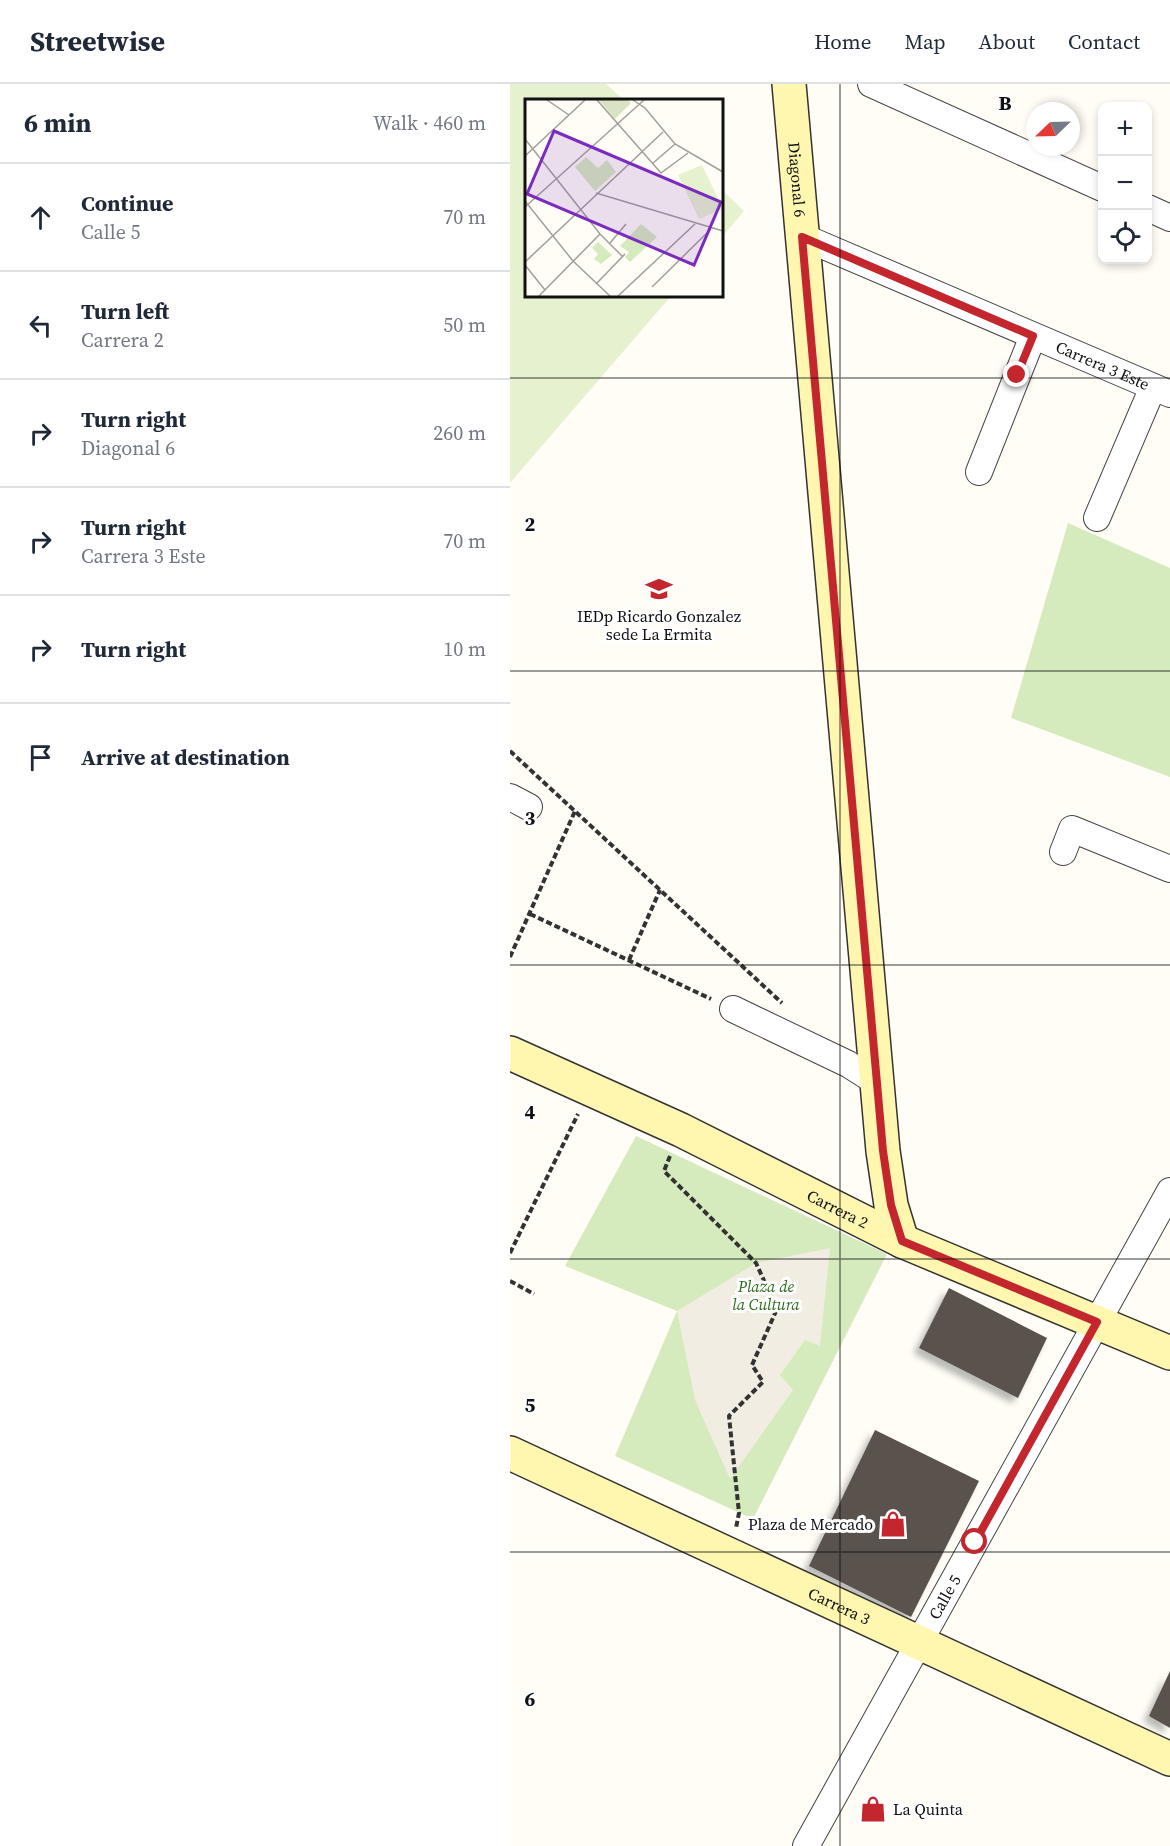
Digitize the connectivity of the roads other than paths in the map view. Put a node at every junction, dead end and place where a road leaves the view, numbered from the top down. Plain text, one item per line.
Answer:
1 (789, 84) edge
2 (871, 84) edge
3 (1098, 186) edge
4 (1152, 210) edge
5 (1170, 218) edge
6 (802, 237) junction
7 (1033, 336) junction
8 (1162, 391) edge
9 (979, 472) dead end
10 (1097, 518) dead end
11 (1063, 852) dead end
12 (1170, 869) edge
13 (734, 1009) road end
14 (510, 1053) edge
15 (878, 1083) junction
16 (1170, 1191) edge
17 (902, 1241) junction
18 (1097, 1322) junction
19 (1170, 1353) edge
20 (510, 1453) edge
21 (919, 1642) junction
22 (1170, 1759) edge
23 (806, 1846) edge

1 - 6 street, Diagonal 6
2 - 3 street
4 - 5 street
6 - 7 street, Carrera 3 Este
6 - 15 street, Diagonal 6
7 - 8 street, Carrera 3 Este
7 - 9 street
8 - 10 street
11 - 12 street
13 - 15 street
14 - 17 street, Carrera 2
15 - 17 street, Diagonal 6
16 - 18 street, Calle 5
17 - 18 street, Carrera 2
18 - 19 street, Carrera 2
18 - 21 street, Calle 5
20 - 21 street, Carrera 3
21 - 22 street, Carrera 3
21 - 23 street, Calle 5

